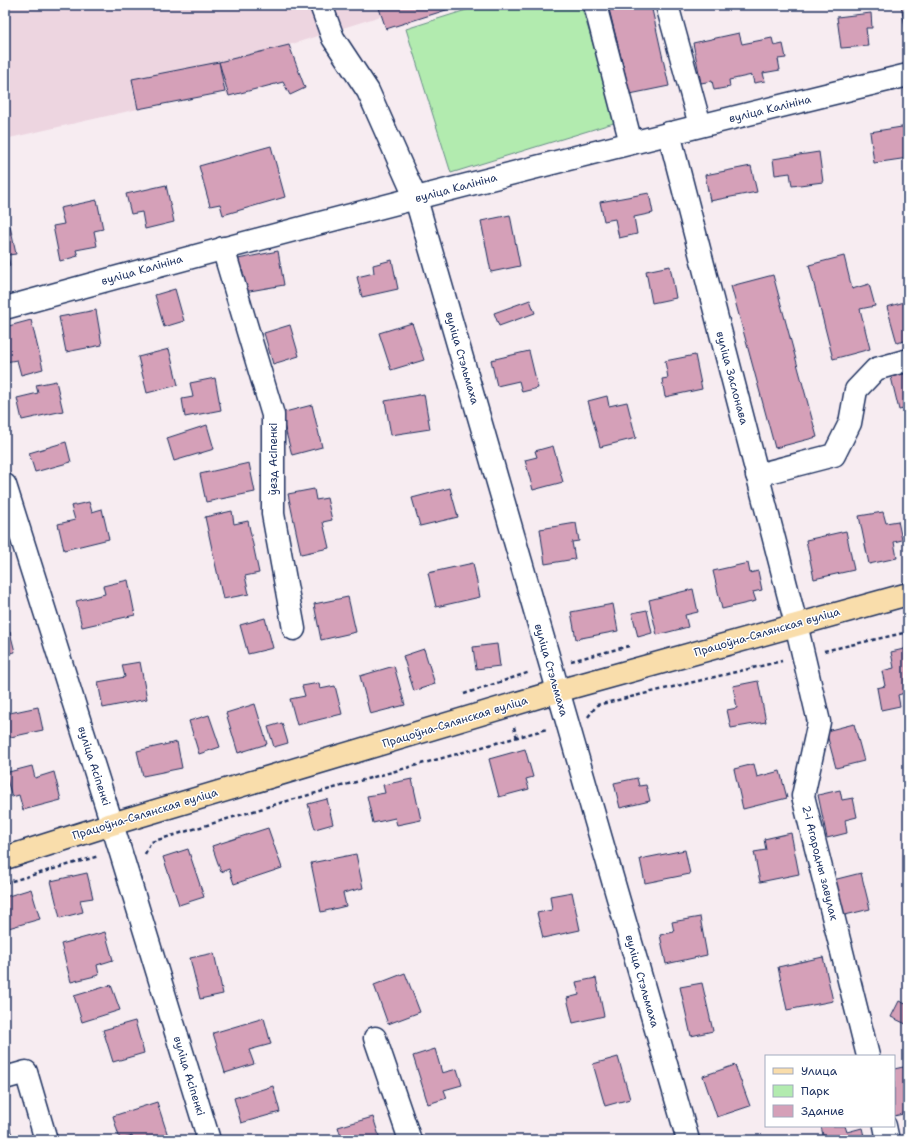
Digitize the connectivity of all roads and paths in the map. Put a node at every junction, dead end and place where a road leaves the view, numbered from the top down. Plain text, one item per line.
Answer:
1 (321, 5) edge
2 (595, 5) edge
3 (667, 5) edge
4 (908, 75) edge
5 (700, 125) junction
6 (668, 133) junction
7 (631, 143) junction
8 (416, 199) junction
9 (223, 248) junction
10 (5, 308) edge
11 (908, 360) edge
12 (757, 475) junction
13 (5, 485) edge
14 (908, 594) edge
15 (796, 624) junction
16 (294, 628) dead end
17 (908, 632) edge
18 (803, 655) junction
19 (558, 691) junction
20 (567, 724) junction
21 (112, 824) junction
22 (5, 858) edge
23 (124, 862) junction
24 (5, 883) edge
25 (375, 1038) dead end
26 (868, 1055) edge
27 (5, 1078) edge
28 (885, 1127) edge
29 (46, 1140) edge
30 (209, 1140) edge
31 (410, 1140) edge
32 (688, 1140) edge
33 (888, 1140) edge

1 - 8 street, вуліца Стэльмаха
2 - 7 street
3 - 5 street
4 - 5 street, вуліца Калініна
5 - 6 street, вуліца Калініна
6 - 7 street, вуліца Калініна
6 - 12 street, вуліца Заслонава
7 - 8 street, вуліца Калініна
8 - 9 street, вуліца Калініна
8 - 19 street, вуліца Стэльмаха
9 - 10 street, вуліца Калініна
9 - 16 street, ўезд Асіпенкі
11 - 12 street
12 - 15 street, вуліца Заслонава
13 - 21 street, вуліца Асіпенкі
14 - 15 main road, Працоўна-Сялянская вуліца
15 - 18 street, 2-і Агародны завулак
15 - 19 main road, Працоўна-Сялянская вуліца
17 - 18 path
18 - 20 path
18 - 26 street, 2-і Агародны завулак
19 - 20 street, вуліца Стэльмаха
19 - 21 main road, Працоўна-Сялянская вуліца
20 - 23 path
20 - 32 street, вуліца Стэльмаха
21 - 22 main road, Працоўна-Сялянская вуліца
21 - 23 street, вуліца Асіпенкі
23 - 24 path
23 - 30 street, вуліца Асіпенкі
25 - 31 street
27 - 29 street
28 - 33 street

